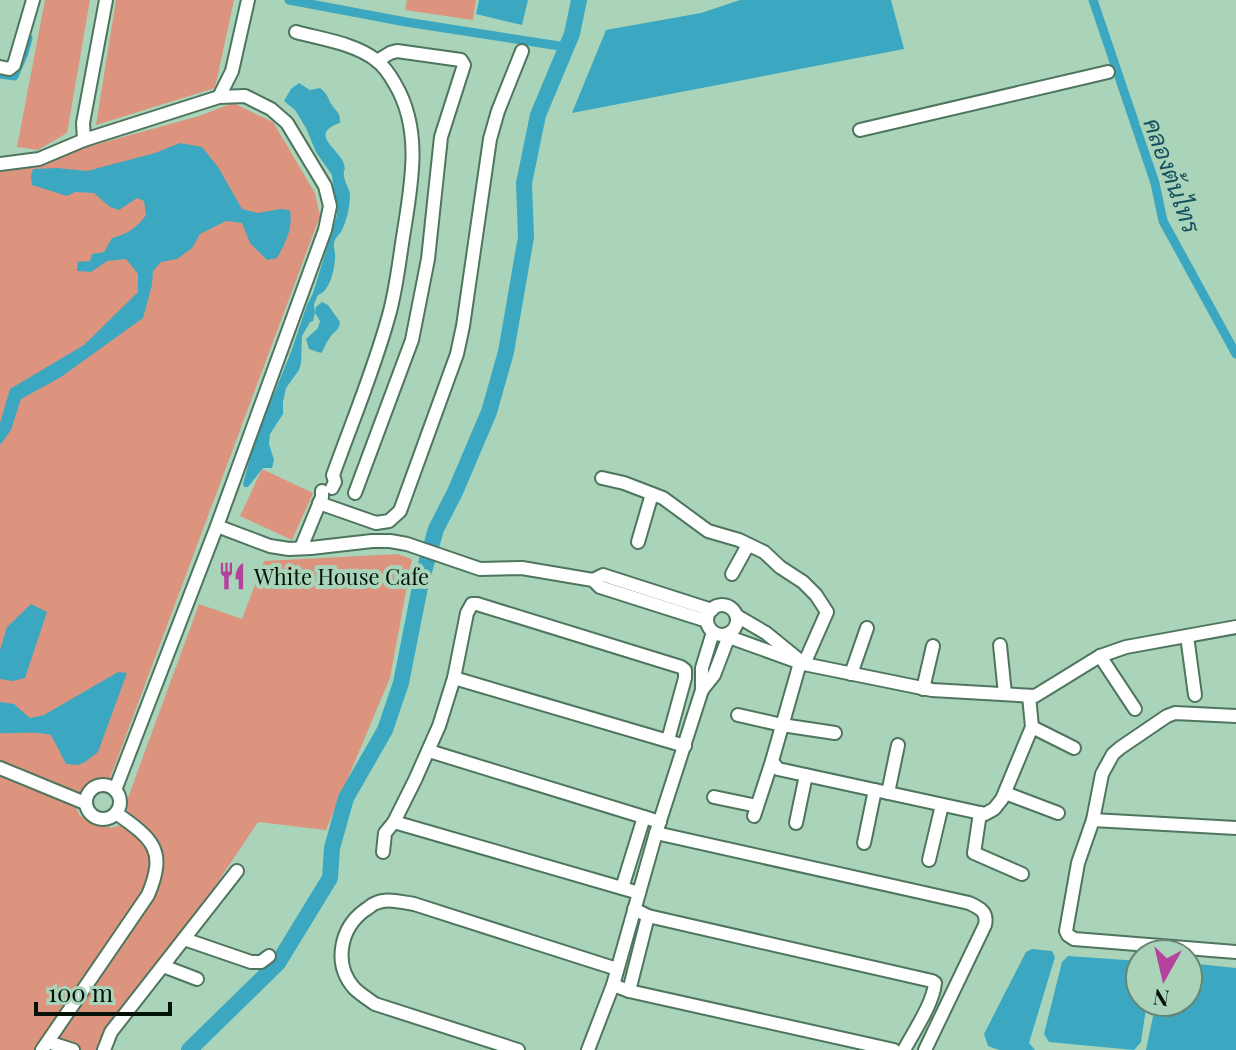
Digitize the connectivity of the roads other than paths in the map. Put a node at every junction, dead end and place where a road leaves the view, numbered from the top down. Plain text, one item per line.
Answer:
1 (33, 0) edge
2 (106, 0) edge
3 (248, 0) edge
4 (296, 32) dead end
5 (522, 51) dead end
6 (377, 61) junction
7 (0, 67) edge
8 (232, 71) junction
9 (1108, 72) dead end
10 (245, 96) junction
11 (219, 97) junction
12 (860, 130) dead end
13 (84, 140) junction
14 (0, 164) edge
15 (602, 478) dead end
16 (326, 490) junction
17 (355, 493) dead end
18 (652, 494) junction
19 (217, 526) junction
20 (638, 542) dead end
21 (748, 545) junction
22 (301, 548) junction
23 (732, 574) dead end
24 (737, 616) junction
25 (711, 621) junction
26 (1236, 627) edge
27 (867, 628) dead end
28 (730, 635) junction
29 (1187, 636) junction
30 (1000, 645) dead end
31 (933, 646) dead end
32 (1100, 656) junction
33 (802, 663) junction
34 (851, 674) junction
35 (454, 678) junction
36 (923, 689) junction
37 (702, 690) junction
38 (1005, 694) junction
39 (1195, 695) dead end
40 (1029, 696) junction
41 (1135, 709) dead end
42 (738, 715) dead end
43 (1236, 716) edge
44 (782, 725) junction
45 (1032, 727) junction
46 (835, 733) dead end
47 (668, 740) junction
48 (898, 745) dead end
49 (685, 746) junction
50 (1074, 748) dead end
51 (429, 751) junction
52 (772, 761) junction
53 (0, 768) edge
54 (806, 775) junction
55 (115, 790) junction
56 (875, 790) junction
57 (888, 793) junction
58 (1005, 793) junction
59 (714, 797) dead end
60 (85, 803) junction
61 (942, 805) junction
62 (116, 813) junction
63 (980, 813) junction
64 (1058, 813) dead end
65 (644, 817) junction
66 (1093, 820) junction
67 (394, 822) junction
68 (796, 823) dead end
69 (658, 827) junction
70 (1236, 828) edge
71 (864, 843) dead end
72 (383, 852) dead end
73 (929, 860) dead end
74 (237, 871) dead end
75 (1022, 874) dead end
76 (622, 888) junction
77 (639, 893) junction
78 (634, 909) junction
79 (648, 916) junction
80 (184, 939) junction
81 (1236, 952) edge
82 (269, 956) dead end
83 (163, 966) junction
84 (617, 969) junction
85 (197, 979) dead end
86 (613, 985) junction
87 (629, 991) junction
88 (45, 1046) edge
89 (73, 1050) edge
90 (106, 1050) edge
91 (518, 1050) edge
92 (588, 1050) edge
93 (894, 1050) edge
94 (904, 1050) edge
95 (925, 1050) edge

1 - 7 street
2 - 13 street
3 - 8 street
4 - 6 street
5 - 16 street
6 - 16 street
6 - 17 street
8 - 10 street
8 - 11 street
9 - 12 street
10 - 11 street
10 - 19 street
11 - 13 street
13 - 14 street
15 - 18 street
16 - 22 street
18 - 20 street
18 - 21 street
19 - 22 street
19 - 55 street
21 - 23 street
21 - 33 street
22 - 25 street
24 - 25 street
24 - 28 street
24 - 33 street
25 - 28 street
25 - 37 street
26 - 29 street
27 - 34 street
28 - 33 street
28 - 37 street
29 - 32 street
29 - 39 street
30 - 38 street
31 - 36 street
32 - 40 street
32 - 41 street
33 - 34 street
33 - 44 street
34 - 36 street
35 - 47 street
35 - 47 street
35 - 51 street
36 - 38 street
37 - 49 street
38 - 40 street
40 - 45 street
42 - 44 street
43 - 66 street
44 - 46 street
44 - 52 street
45 - 50 street
45 - 58 street
47 - 49 street
48 - 57 street
49 - 69 street
51 - 65 street
51 - 67 street
52 - 54 street
52 - 59 street
53 - 60 street
54 - 56 street
54 - 68 street
55 - 60 street
55 - 62 street
56 - 57 street
56 - 71 street
57 - 61 street
58 - 63 street
58 - 64 street
60 - 62 street
61 - 63 street
61 - 73 street
62 - 88 street
63 - 75 street
65 - 69 street
65 - 76 street
66 - 70 street
66 - 81 street
67 - 72 street
67 - 76 street
69 - 77 street
69 - 95 street
74 - 80 street
76 - 77 street
77 - 78 street
78 - 79 street
78 - 84 street
79 - 87 street
79 - 94 street
80 - 82 street
80 - 83 street
83 - 85 street
83 - 90 street
84 - 86 street
84 - 91 street
86 - 87 street
86 - 92 street
87 - 93 street
88 - 89 street

